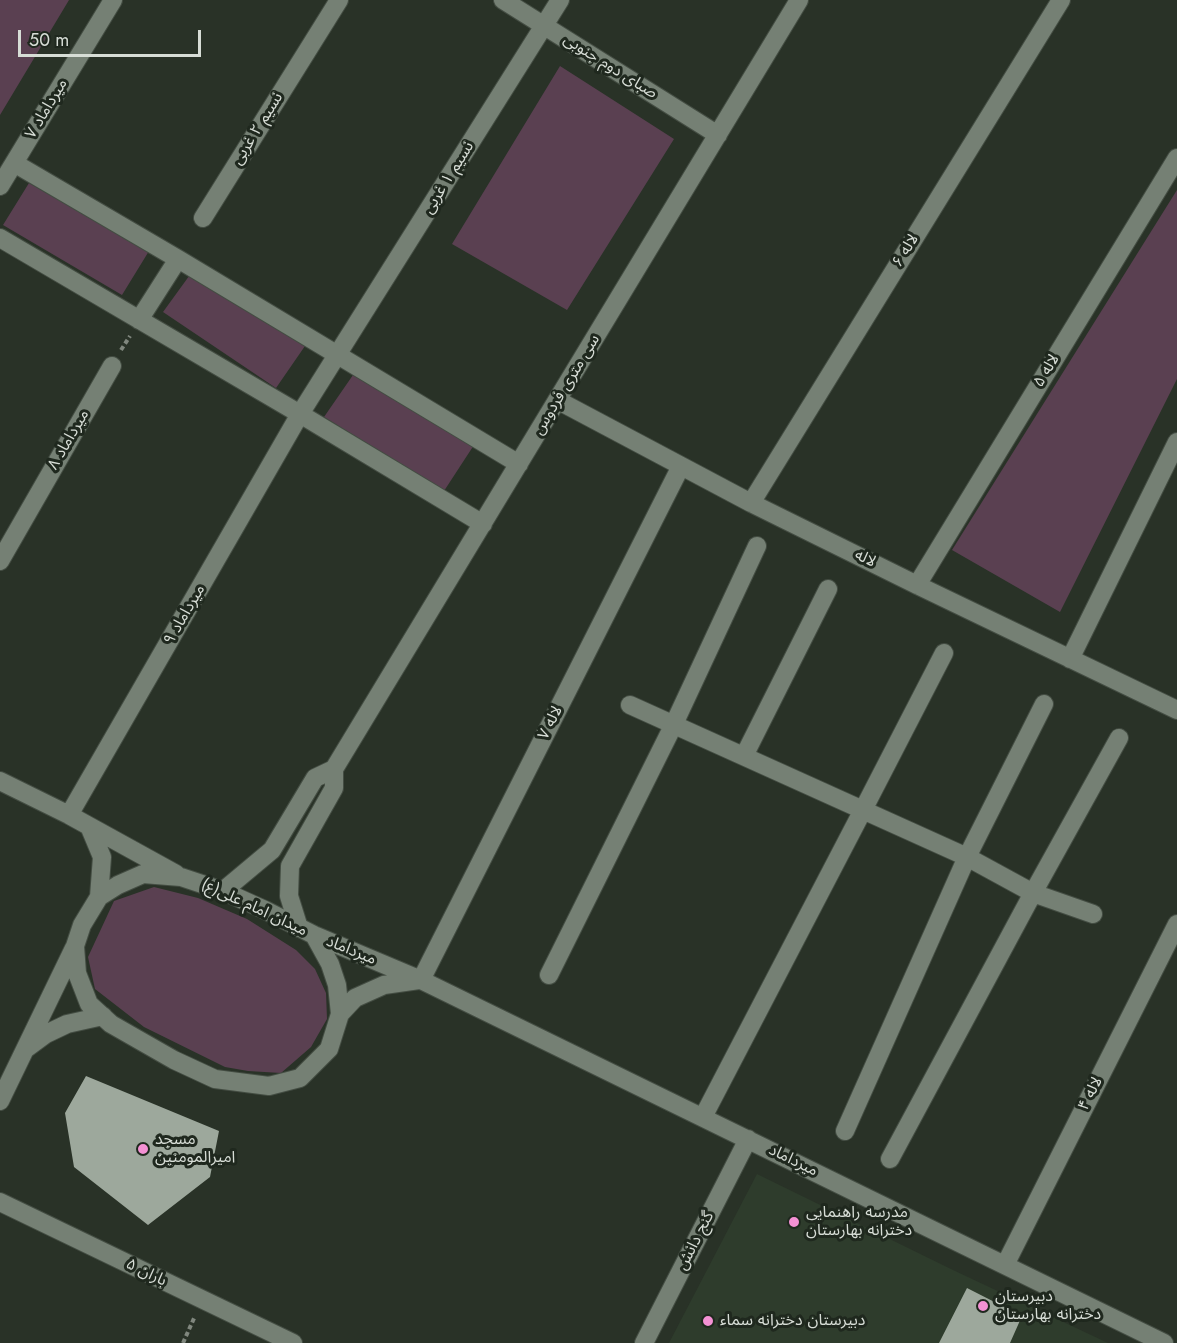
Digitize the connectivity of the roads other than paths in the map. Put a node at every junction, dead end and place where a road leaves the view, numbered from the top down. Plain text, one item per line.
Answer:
1 (113, 0) edge
2 (339, 0) edge
3 (502, 0) edge
4 (560, 0) edge
5 (799, 0) edge
6 (1053, 3) edge
7 (544, 26) junction
8 (718, 135) junction
9 (1177, 158) edge
10 (5, 175) edge
11 (202, 218) dead end
12 (0, 238) edge
13 (178, 259) junction
14 (139, 320) junction
15 (338, 355) junction
16 (112, 366) road end
17 (557, 400) junction
18 (300, 414) junction
19 (1177, 442) edge
20 (519, 464) junction
21 (681, 466) junction
22 (751, 503) junction
23 (483, 524) junction
24 (757, 546) dead end
25 (0, 561) edge
26 (917, 585) junction
27 (828, 589) dead end
28 (944, 653) dead end
29 (1070, 658) junction
30 (1044, 704) dead end
31 (630, 705) dead end
32 (1177, 710) edge
33 (674, 724) junction
34 (1119, 738) dead end
35 (744, 756) junction
36 (334, 769) junction
37 (0, 781) edge
38 (863, 810) junction
39 (69, 815) junction
40 (89, 826) junction
41 (967, 857) junction
42 (181, 877) junction
43 (223, 891) junction
44 (1033, 893) junction
45 (99, 897) junction
46 (1093, 914) dead end
47 (1177, 924) edge
48 (306, 932) junction
49 (75, 946) junction
50 (549, 975) dead end
51 (421, 980) junction
52 (340, 1014) junction
53 (103, 1016) junction
54 (26, 1050) junction
55 (0, 1101) edge
56 (703, 1117) junction
57 (845, 1131) dead end
58 (748, 1139) junction
59 (890, 1159) dead end
60 (0, 1203) edge
61 (1005, 1265) junction
62 (293, 1343) edge
63 (644, 1343) edge
64 (1164, 1343) edge

1 - 10 street, میرداماد ۷
2 - 11 street, نسیم ۲ غربی
3 - 7 street, صبای دوم جنوبی
4 - 7 street, نسیم ۱ غربی
5 - 8 street, سی متری فردوس
6 - 22 street, لاله ۶
7 - 8 street, صبای دوم جنوبی
7 - 15 street, نسیم ۱ غربی
8 - 17 street, سی متری فردوس
9 - 26 street, لاله ۵
10 - 13 street
12 - 14 street
13 - 14 street
13 - 15 street
14 - 18 street
15 - 18 street, نسیم ۱ غربی
15 - 20 street
16 - 25 street, میرداماد ۸
17 - 20 street, سی متری فردوس
17 - 21 street, لاله
18 - 23 street
18 - 39 street, میرداماد ۹
19 - 29 street
20 - 23 street, سی متری فردوس
21 - 22 street, لاله
21 - 51 street, لاله ۷
22 - 26 street, لاله
23 - 36 street, سی متری فردوس
24 - 33 street
26 - 29 street, لاله
27 - 35 street
28 - 38 street
29 - 32 street, لاله
30 - 41 street
31 - 33 street
33 - 35 street
33 - 50 street
34 - 44 street
35 - 38 street
36 - 43 street
36 - 48 street
37 - 39 street
38 - 41 street
38 - 56 street
39 - 40 street
40 - 42 street
40 - 45 street
41 - 44 street
41 - 57 street
42 - 43 street, میدان امام علی(ع)
42 - 45 street, میدان امام علی(ع)
43 - 48 street, میدان امام علی(ع)
44 - 46 street
44 - 59 street
45 - 49 street, میدان امام علی(ع)
47 - 61 street, لاله ۴
48 - 51 street, میرداماد
48 - 52 street, میدان امام علی(ع)
49 - 53 street, میدان امام علی(ع)
49 - 54 street
51 - 52 street, میرداماد
51 - 56 street, میرداماد
52 - 53 street, میدان امام علی(ع)
53 - 54 street
54 - 55 street
56 - 58 street, میرداماد
58 - 61 street, میرداماد
58 - 63 street, گنج دانش
60 - 62 street, باران ۵
61 - 64 street, میرداماد

